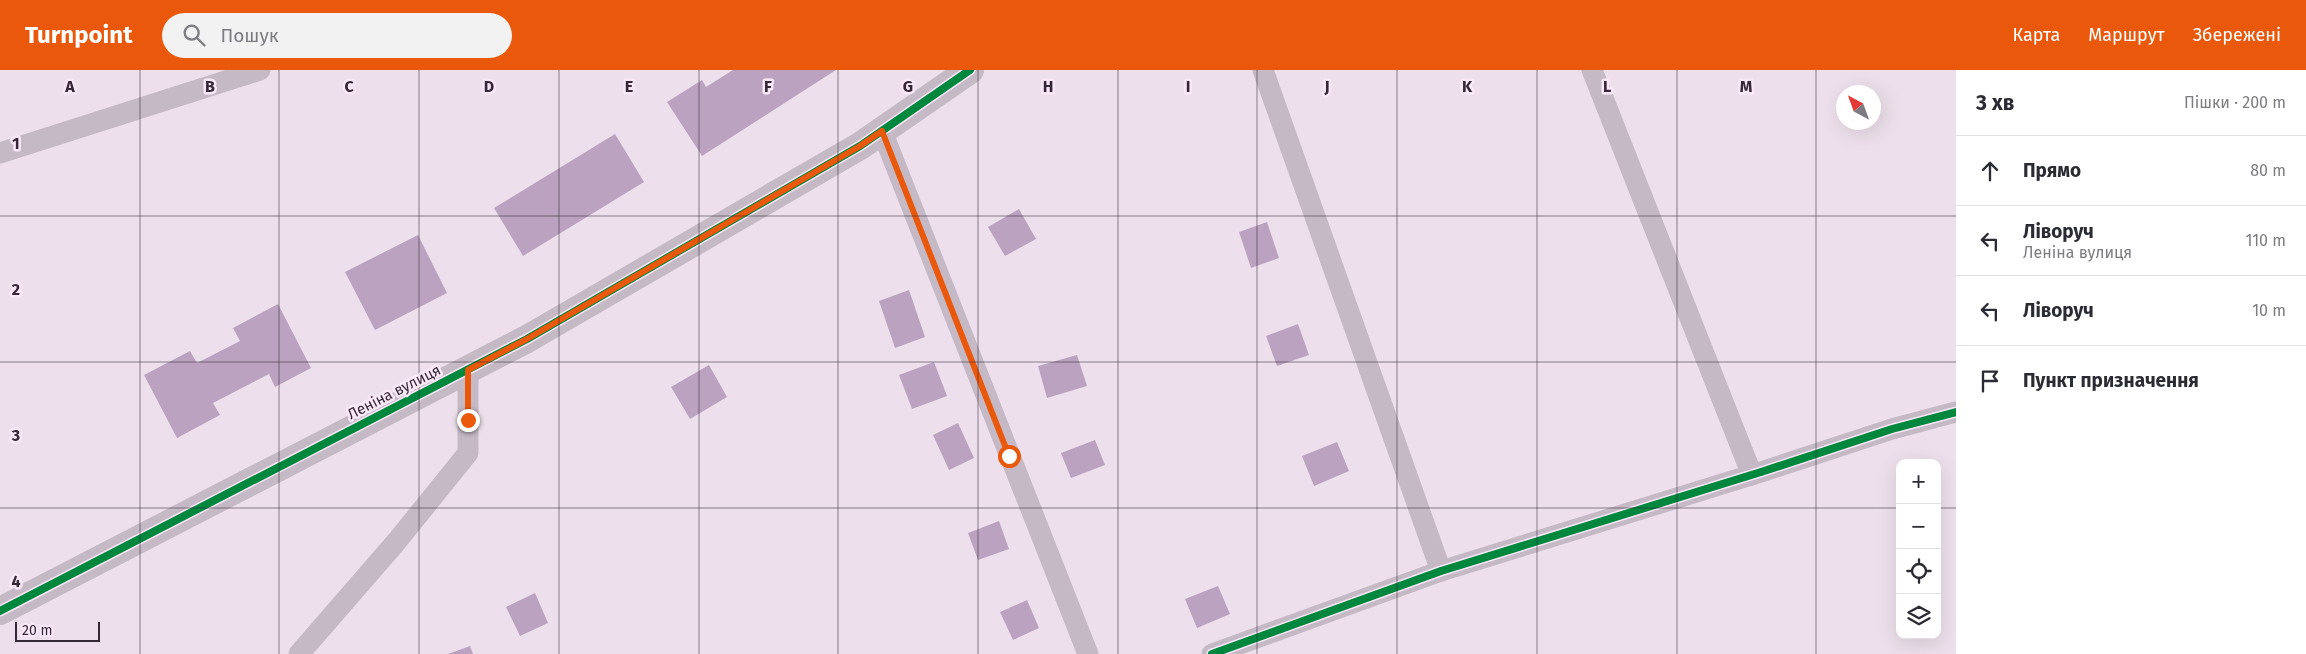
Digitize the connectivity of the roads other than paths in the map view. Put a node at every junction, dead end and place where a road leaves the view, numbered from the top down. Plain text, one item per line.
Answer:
1 (260, 70) edge
2 (970, 70) edge
3 (1263, 70) edge
4 (1592, 70) edge
5 (882, 131) junction
6 (0, 154) edge
7 (468, 370) junction
8 (1956, 412) edge
9 (1752, 475) junction
10 (1441, 571) junction
11 (0, 611) edge
12 (299, 654) edge
13 (1088, 654) edge
14 (1212, 654) edge

1 - 6 street
2 - 5 street, Леніна вулиця
3 - 10 street
4 - 9 street
5 - 7 street, Леніна вулиця
5 - 13 street
7 - 11 street, Леніна вулиця
7 - 12 street
8 - 9 street
9 - 10 street
10 - 14 street

